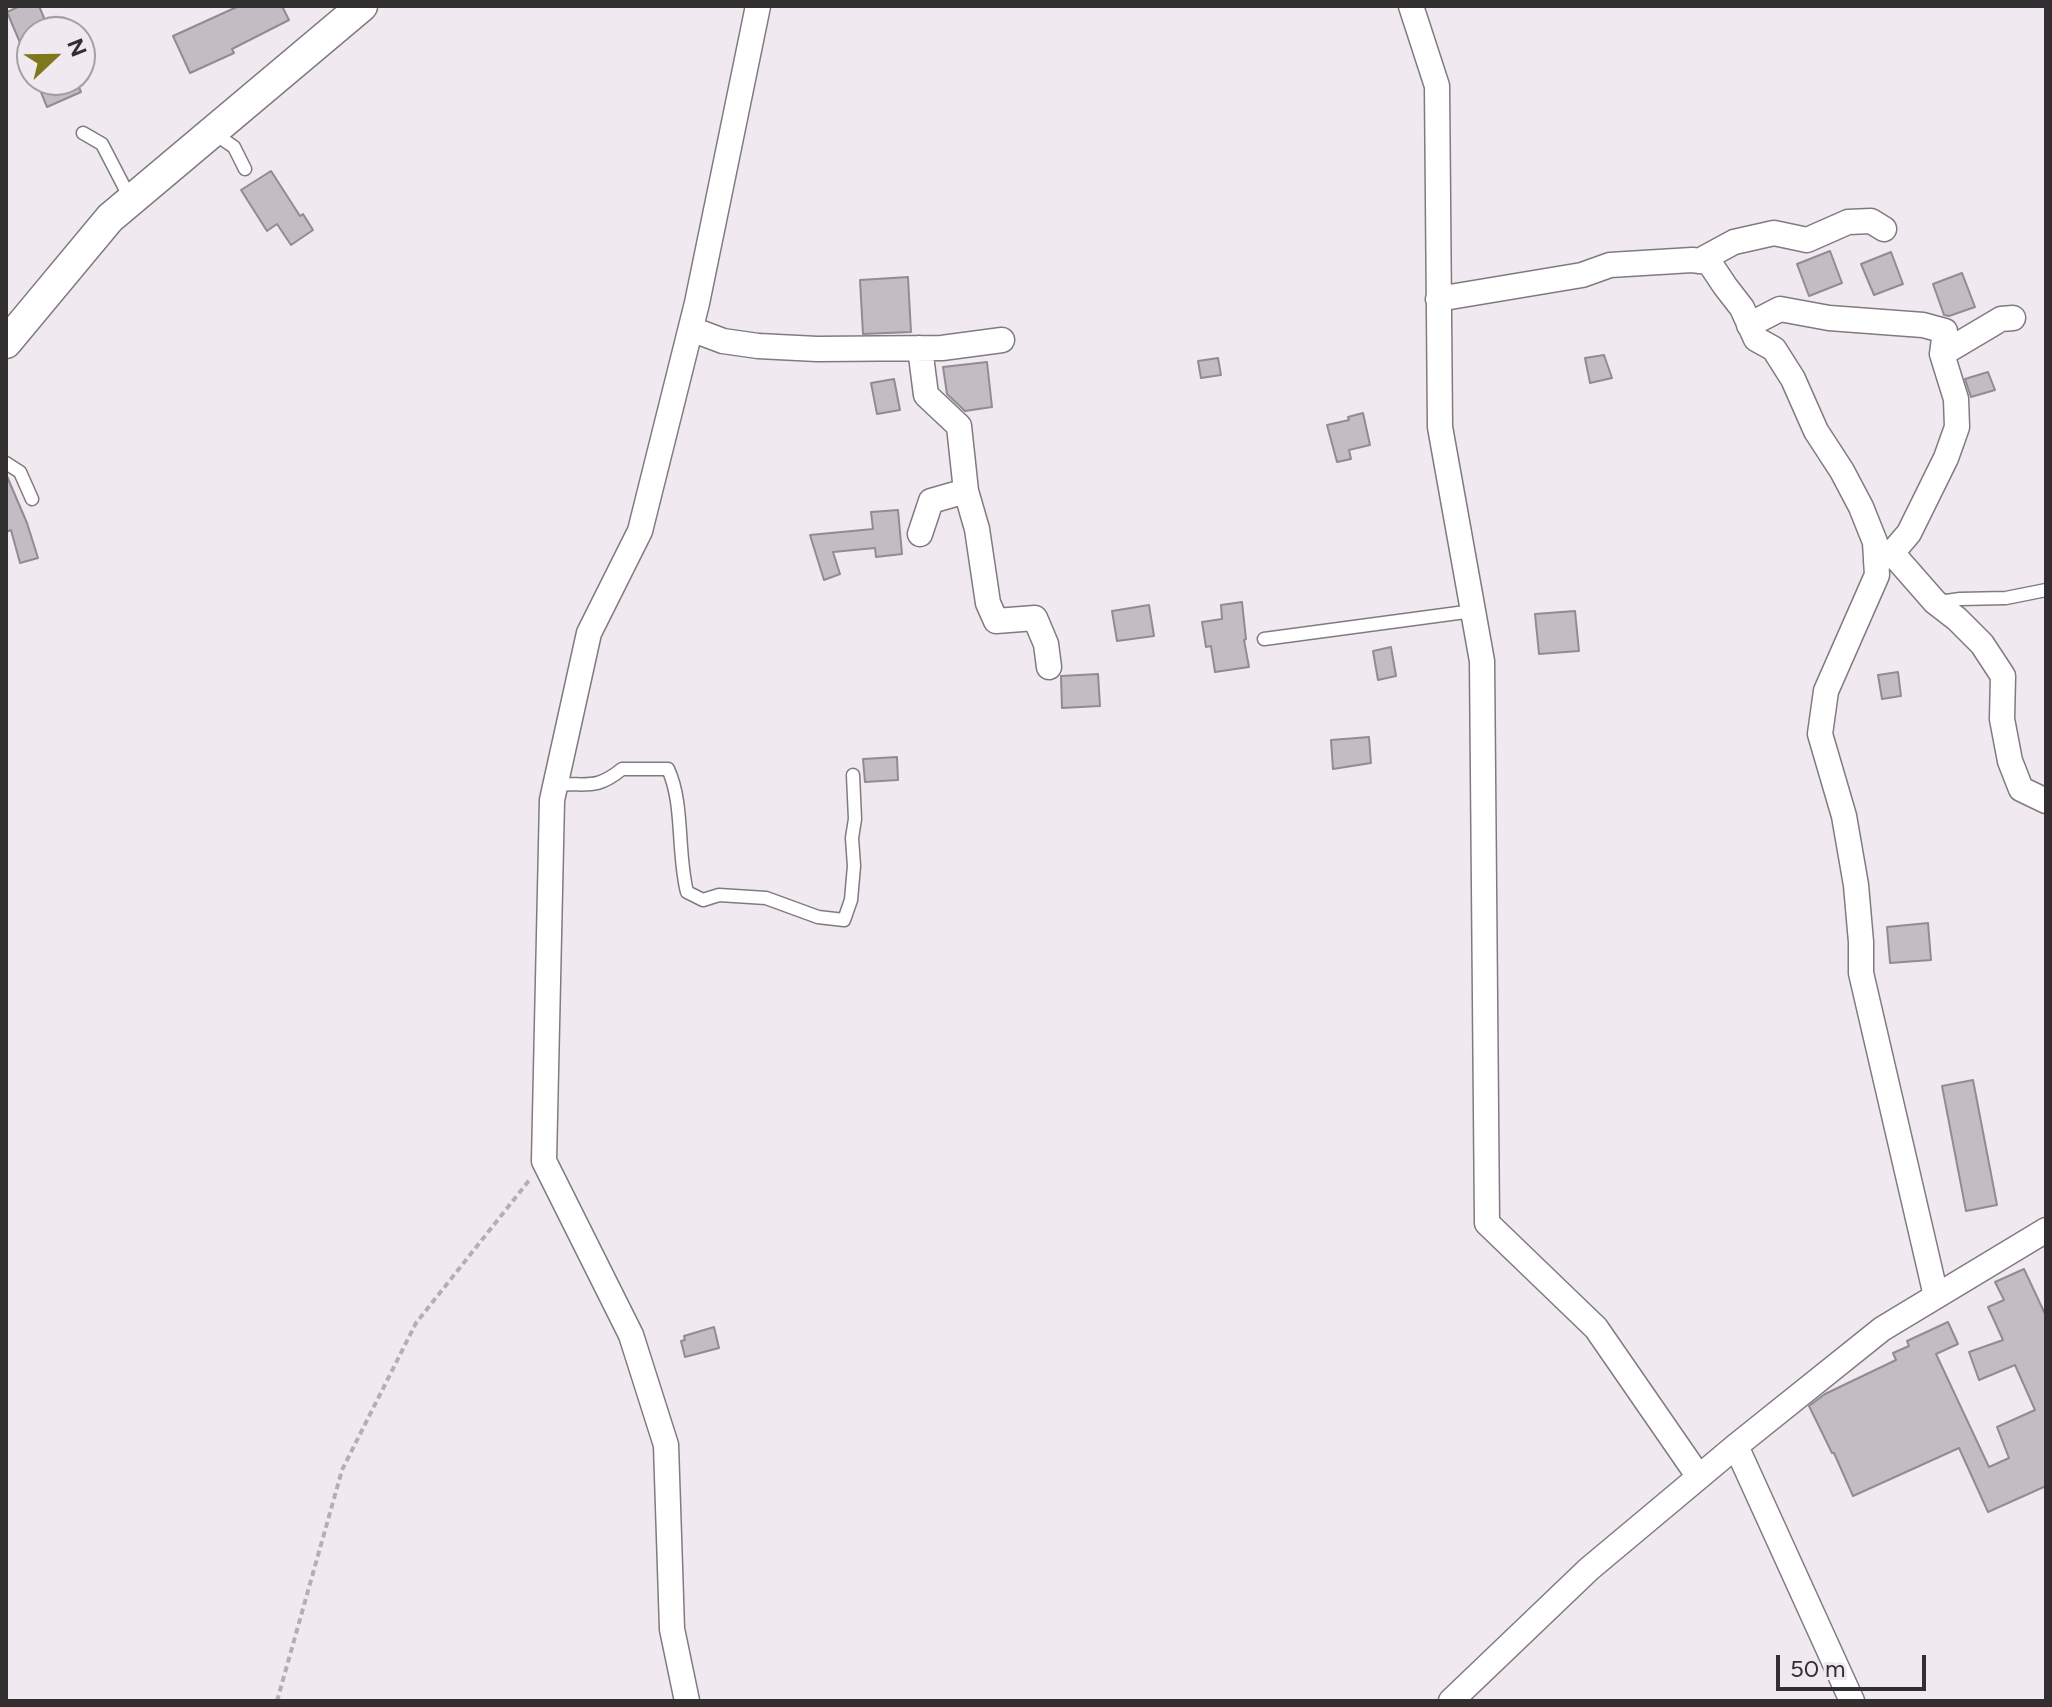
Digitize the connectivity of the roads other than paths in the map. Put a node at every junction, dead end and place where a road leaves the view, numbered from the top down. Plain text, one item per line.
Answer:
1 (362, 6) edge
2 (758, 6) edge
3 (1411, 6) edge
4 (212, 132) junction
5 (83, 133) dead end
6 (245, 169) dead end
7 (131, 200) junction
8 (1884, 229) dead end
9 (1699, 261) junction
10 (1438, 299) junction
11 (2013, 318) dead end
12 (1749, 325) junction
13 (691, 329) junction
14 (1002, 340) dead end
15 (6, 343) edge
16 (920, 348) junction
17 (1942, 354) junction
18 (6, 463) edge
19 (966, 491) junction
20 (32, 499) dead end
21 (920, 534) dead end
22 (1884, 558) junction
23 (2046, 590) edge
24 (1935, 602) junction
25 (1473, 611) junction
26 (1264, 639) dead end
27 (1049, 667) dead end
28 (853, 775) dead end
29 (556, 785) junction
30 (2046, 801) edge
31 (2046, 1230) edge
32 (1936, 1296) junction
33 (1736, 1446) junction
34 (1699, 1477) junction
35 (687, 1701) edge
36 (1451, 1701) edge
37 (1852, 1701) edge

1 - 4 street
2 - 13 street
3 - 10 street
4 - 6 lane
4 - 7 street
5 - 7 lane
7 - 15 street
8 - 9 street
9 - 10 street
9 - 12 street
10 - 25 street
11 - 17 street
12 - 17 street
12 - 22 street
13 - 16 street
13 - 29 street
14 - 16 street
16 - 19 street
17 - 22 street
18 - 20 lane
19 - 21 street
19 - 27 street
22 - 24 street
22 - 32 street
23 - 24 lane
24 - 30 street
25 - 26 lane
25 - 34 street
28 - 29 lane
29 - 35 street
31 - 32 street
32 - 33 street
33 - 34 street
33 - 37 street
34 - 36 street

